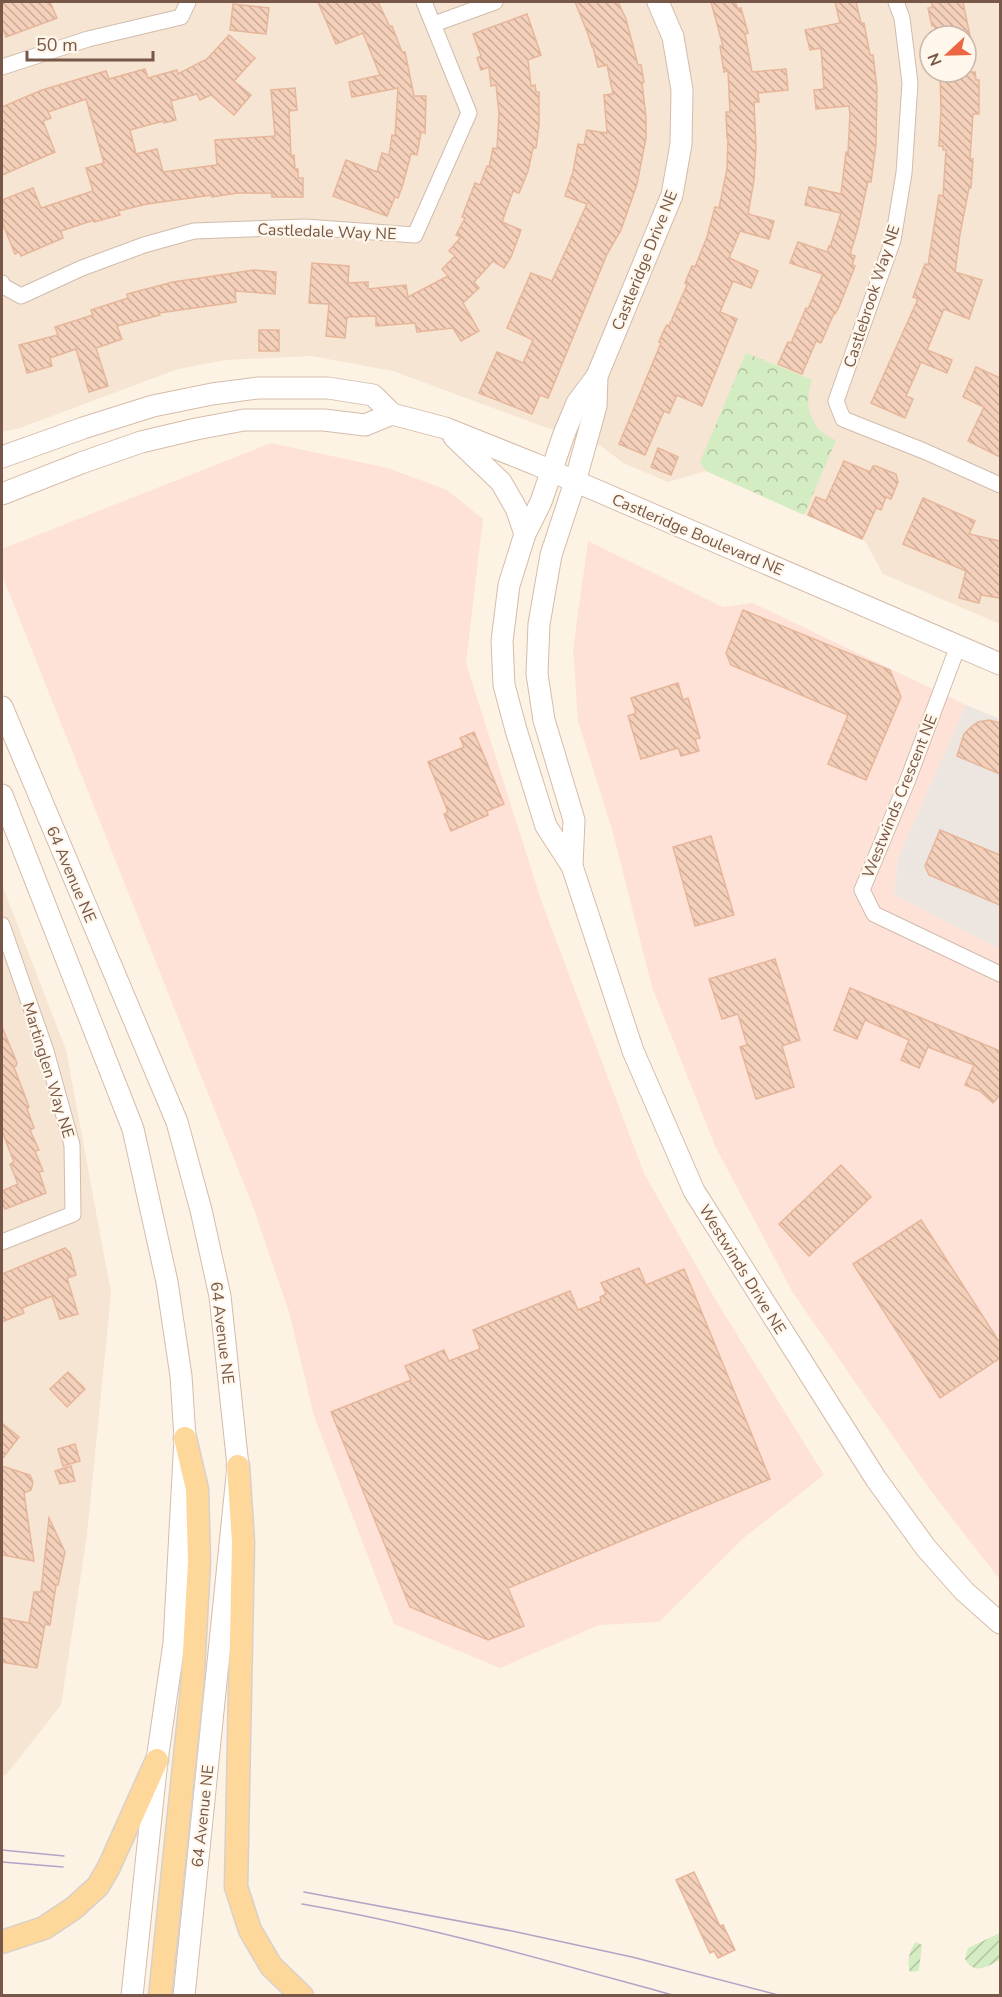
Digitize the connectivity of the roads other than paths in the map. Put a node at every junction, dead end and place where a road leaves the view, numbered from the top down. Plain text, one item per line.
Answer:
1 (188, 2) edge
2 (424, 2) edge
3 (495, 2) edge
4 (658, 2) edge
5 (896, 2) edge
6 (434, 24) junction
7 (2, 67) edge
8 (2, 283) edge
9 (597, 376) junction
10 (392, 414) junction
11 (445, 428) junction
12 (4, 455) edge
13 (551, 471) junction
14 (575, 482) junction
15 (1000, 485) edge
16 (2, 494) edge
17 (525, 534) junction
18 (958, 646) junction
19 (1000, 664) edge
20 (2, 707) edge
21 (2, 795) edge
22 (572, 866) junction
23 (2, 925) edge
24 (1000, 974) edge
25 (2, 1242) edge
26 (185, 1438) junction
27 (238, 1466) junction
28 (1000, 1623) edge
29 (157, 1760) junction
30 (2, 1942) edge
31 (132, 1995) edge
32 (160, 1995) edge
33 (184, 1995) edge
34 (302, 1995) edge

1 - 7 street
2 - 6 street, Castledale Way NE
3 - 6 street
4 - 9 street, Castleridge Drive NE
5 - 15 street, Castlebrook Way NE
6 - 8 street, Castledale Way NE
9 - 13 street, Castleridge Drive NE
9 - 14 street, Castleridge Drive NE
10 - 11 street, Castleridge Boulevard NE
10 - 12 street, Castleridge Boulevard NE
10 - 16 street
11 - 13 street, Castleridge Boulevard NE
11 - 17 street
13 - 14 street, Castleridge Boulevard NE
13 - 17 street, Westwinds Drive NE
14 - 18 street, Castleridge Boulevard NE
14 - 22 street, Westwinds Drive NE
17 - 22 street, Westwinds Drive NE
18 - 19 street, Castleridge Boulevard NE
18 - 24 street, Westwinds Crescent NE
20 - 27 street, 64 Avenue NE
21 - 26 street
22 - 28 street, Westwinds Drive NE
23 - 25 street, Martinglen Way NE
26 - 29 street
26 - 32 main road
27 - 33 street, 64 Avenue NE
27 - 34 main road
29 - 30 main road
29 - 31 street

